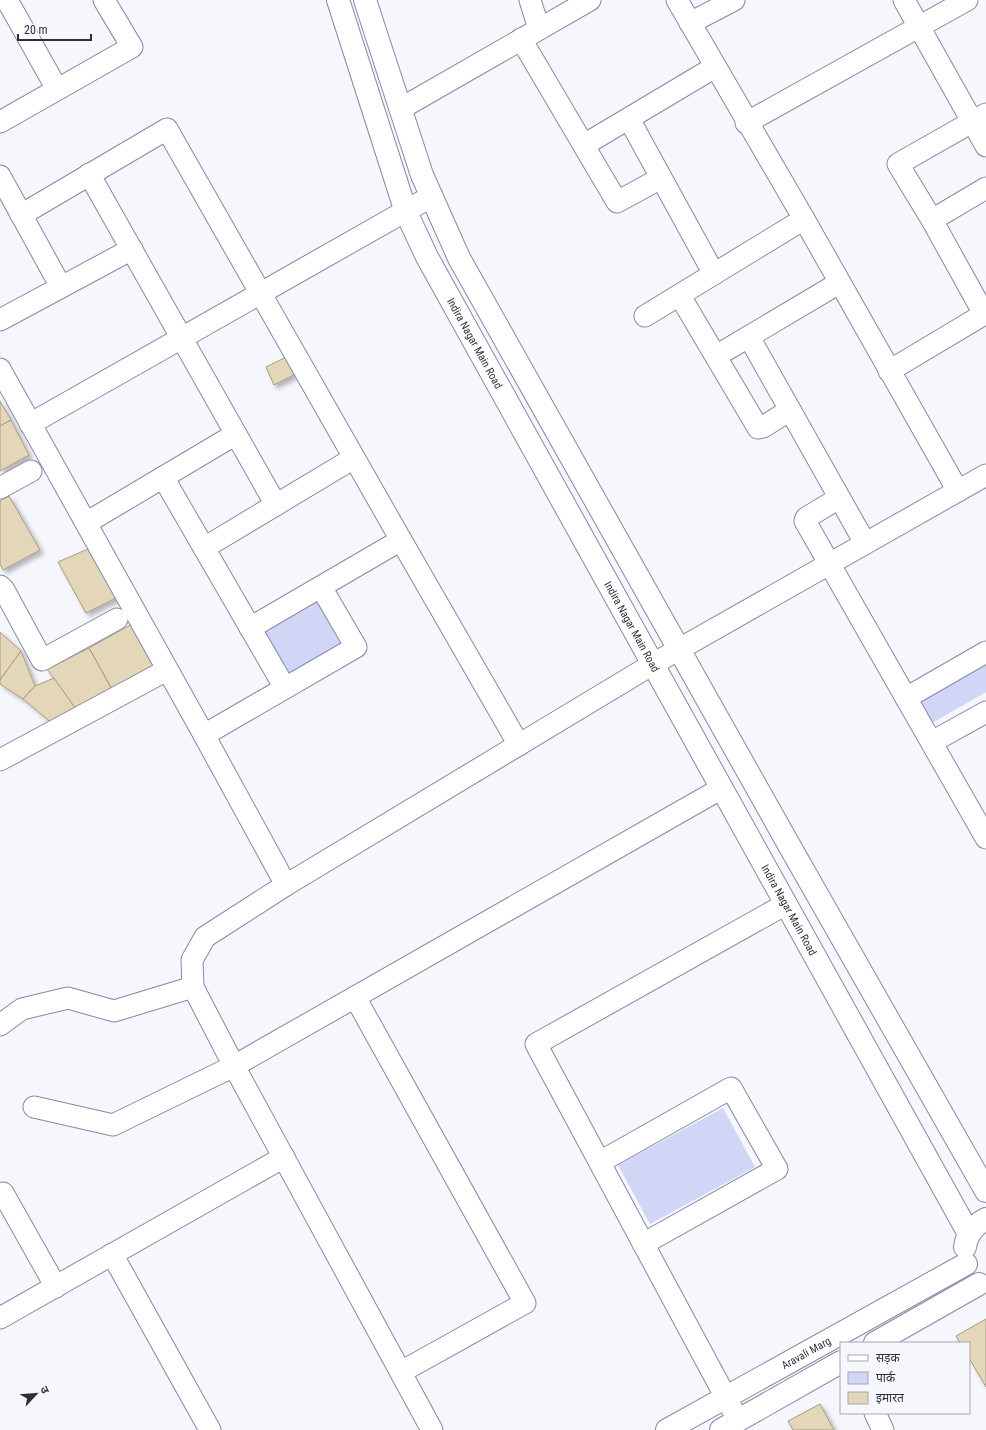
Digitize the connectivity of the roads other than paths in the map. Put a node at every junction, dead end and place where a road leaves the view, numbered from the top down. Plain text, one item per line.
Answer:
1 (7, 0) edge
2 (104, 0) edge
3 (338, 0) edge
4 (365, 0) edge
5 (530, 0) edge
6 (590, 0) edge
7 (676, 0) edge
8 (734, 0) edge
9 (904, 0) edge
10 (967, 0) edge
11 (690, 24) junction
12 (918, 28) junction
13 (539, 29) junction
14 (521, 40) junction
15 (715, 67) junction
16 (57, 89) junction
17 (400, 109) junction
18 (979, 118) edge
19 (629, 119) junction
20 (0, 122) edge
21 (746, 122) junction
22 (584, 144) junction
23 (986, 146) edge
24 (89, 174) junction
25 (0, 176) edge
26 (661, 178) junction
27 (986, 188) edge
28 (432, 196) junction
29 (406, 212) junction
30 (21, 215) junction
31 (804, 219) junction
32 (932, 220) junction
33 (132, 249) junction
34 (714, 274) junction
35 (839, 283) junction
36 (61, 287) junction
37 (260, 294) junction
38 (680, 296) junction
39 (985, 314) edge
40 (645, 316) dead end
41 (0, 320) edge
42 (749, 337) junction
43 (182, 338) junction
44 (716, 356) junction
45 (0, 369) edge
46 (889, 371) junction
47 (790, 410) junction
48 (30, 424) junction
49 (236, 434) junction
50 (354, 458) junction
51 (31, 471) dead end
52 (986, 475) edge
53 (163, 477) junction
54 (0, 488) edge
55 (958, 491) junction
56 (839, 498) junction
57 (276, 505) junction
58 (86, 523) junction
59 (401, 540) junction
60 (865, 543) junction
61 (204, 548) junction
62 (830, 564) junction
63 (0, 586) edge
64 (321, 587) junction
65 (117, 619) dead end
66 (250, 628) junction
67 (679, 649) junction
68 (986, 652) edge
69 (653, 664) junction
70 (167, 670) junction
71 (285, 688) junction
72 (906, 698) junction
73 (986, 712) edge
74 (204, 735) junction
75 (932, 742) junction
76 (519, 745) junction
77 (0, 760) edge
78 (722, 788) junction
79 (983, 825) edge
80 (286, 885) junction
81 (786, 904) junction
82 (193, 987) junction
83 (355, 997) junction
84 (0, 1025) edge
85 (234, 1066) junction
86 (34, 1107) dead end
87 (284, 1156) junction
88 (600, 1162) junction
89 (986, 1190) edge
90 (0, 1194) edge
91 (986, 1219) edge
92 (969, 1234) junction
93 (643, 1244) junction
94 (112, 1254) junction
95 (966, 1264) junction
96 (983, 1286) edge
97 (56, 1287) junction
98 (0, 1318) edge
99 (877, 1342) edge
100 (840, 1363) edge
101 (401, 1372) junction
102 (726, 1398) junction
103 (875, 1414) edge
104 (730, 1425) edge
105 (671, 1429) edge
106 (210, 1430) edge
107 (432, 1430) edge
108 (883, 1430) edge

1 - 16 street
2 - 16 street
3 - 29 street, Indira Nagar Main Road
4 - 17 street
5 - 13 street
6 - 13 street
7 - 11 street
8 - 11 street
9 - 12 street
10 - 12 street
11 - 15 street
12 - 18 street
12 - 21 street
13 - 14 street
14 - 17 street
14 - 22 street
15 - 19 street
15 - 21 street
16 - 20 street
17 - 28 street
18 - 23 street
18 - 32 street
19 - 22 street
19 - 26 street
21 - 31 street
22 - 26 street
24 - 30 street
24 - 33 street
24 - 37 street
25 - 30 street
26 - 34 street
27 - 32 street
28 - 29 street
28 - 67 street
29 - 37 street
29 - 69 street, Indira Nagar Main Road
30 - 36 street
31 - 34 street
31 - 35 street
32 - 39 street
33 - 36 street
33 - 43 street
34 - 38 street
35 - 42 street
35 - 46 street
36 - 41 street
37 - 43 street
37 - 50 street
38 - 40 street
38 - 44 street
39 - 46 street
42 - 44 street
42 - 47 street
43 - 48 street
43 - 49 street
44 - 47 street
45 - 48 street
46 - 55 street
47 - 56 street
48 - 58 street
49 - 53 street
49 - 57 street
50 - 57 street
50 - 59 street
51 - 54 street
52 - 55 street
53 - 58 street
53 - 61 street
55 - 60 street
56 - 60 street
56 - 62 street
57 - 61 street
58 - 70 street
59 - 64 street
59 - 76 street
60 - 62 street
61 - 66 street
62 - 67 street
62 - 72 street
63 - 65 street
64 - 66 street
64 - 71 street
66 - 71 street
67 - 69 street
67 - 89 street
68 - 72 street
69 - 76 street
69 - 78 street, Indira Nagar Main Road
70 - 74 street
70 - 77 street
71 - 74 street
72 - 75 street
73 - 75 street
74 - 80 street
75 - 79 street
76 - 80 street
78 - 81 street, Indira Nagar Main Road
78 - 83 street
80 - 82 street
81 - 88 street
81 - 92 street, Indira Nagar Main Road
82 - 84 street
82 - 85 street
83 - 85 street
83 - 101 street
85 - 86 street
85 - 87 street
87 - 94 street
87 - 101 street
88 - 93 street
88 - 93 street
90 - 97 street
91 - 92 street
92 - 95 street
93 - 102 street
94 - 97 street
94 - 106 street
95 - 96 street
95 - 102 street, Aravali Marg
96 - 99 street
97 - 98 street
100 - 104 street
101 - 107 street
102 - 104 street
102 - 105 street, Aravali Marg
103 - 108 street

